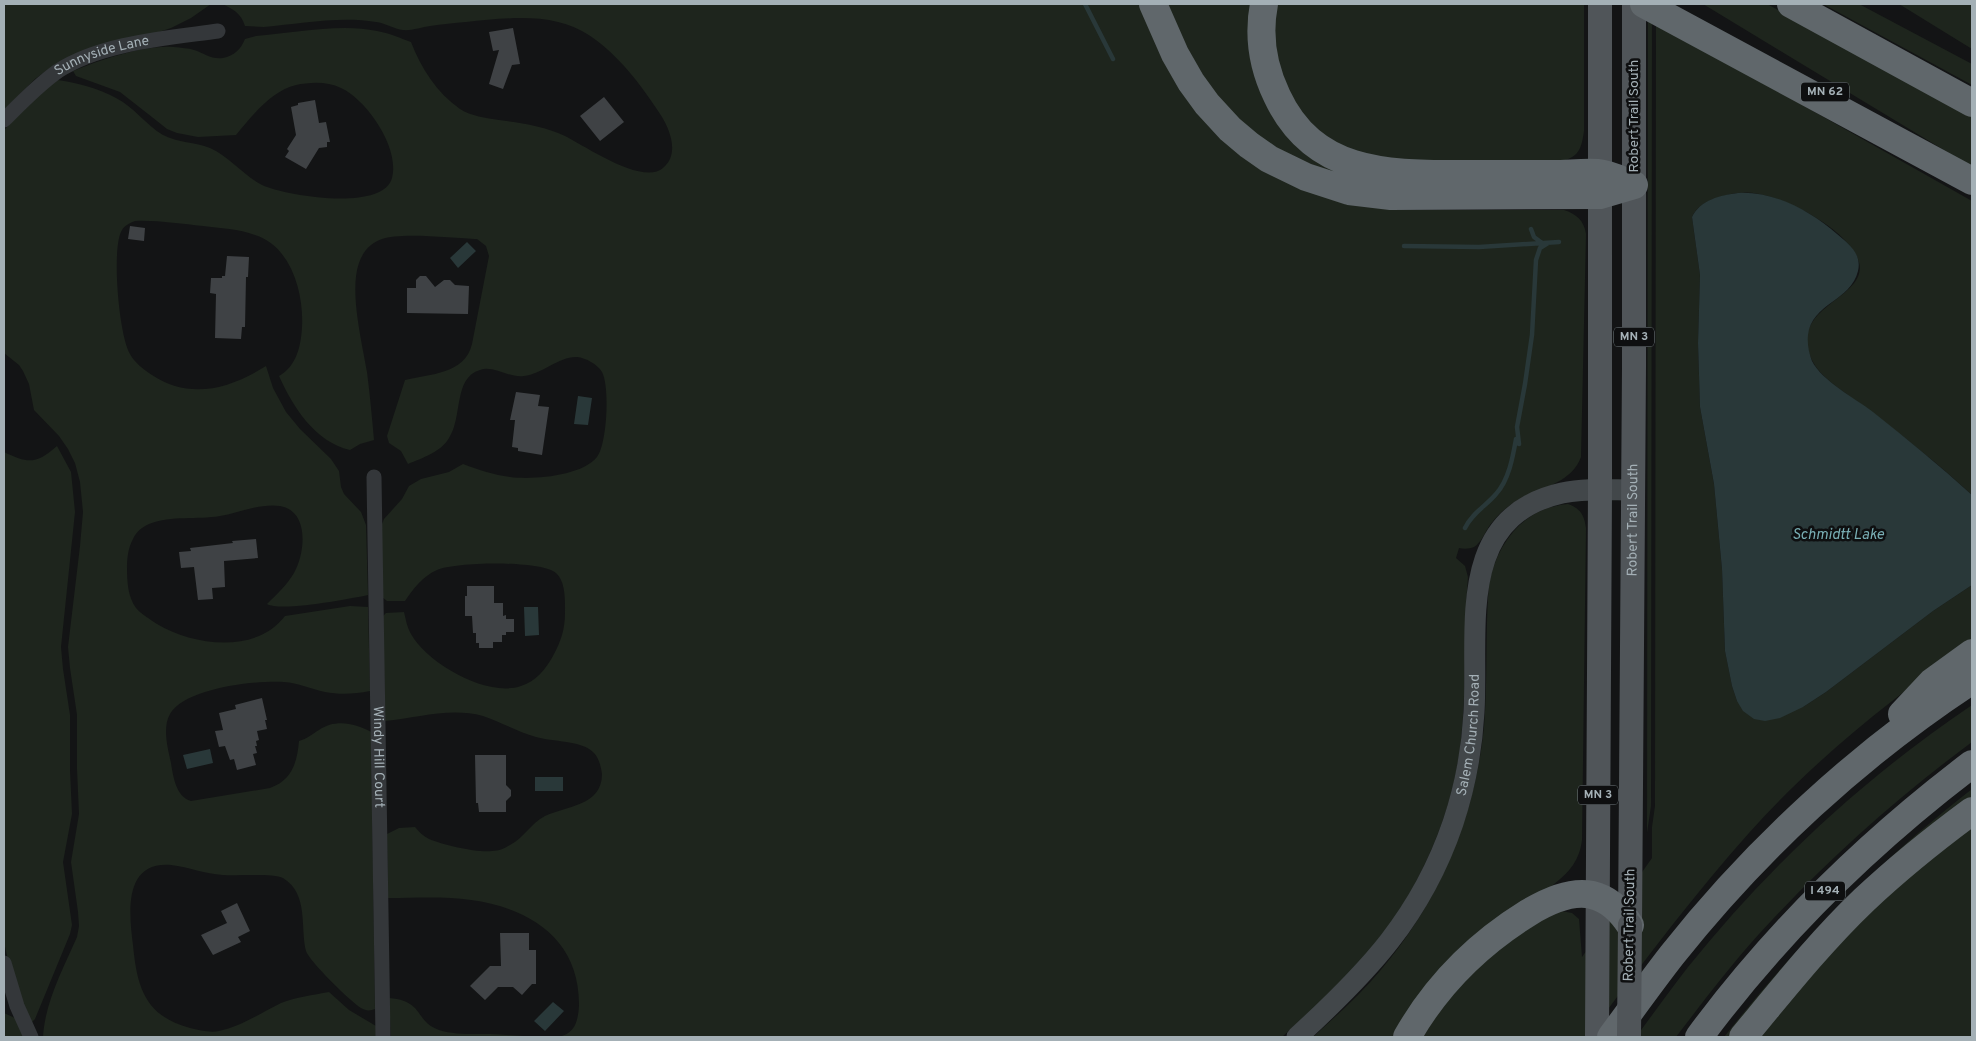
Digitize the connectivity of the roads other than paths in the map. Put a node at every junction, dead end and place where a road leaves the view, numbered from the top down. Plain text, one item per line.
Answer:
1 (1152, 4) edge
2 (1264, 4) edge
3 (1600, 4) edge
4 (1634, 4) edge
5 (1644, 4) edge
6 (1791, 4) edge
7 (1676, 12) edge
8 (218, 31) dead end
9 (1972, 103) edge
10 (4, 120) edge
11 (1972, 181) edge
12 (1600, 184) junction
13 (1634, 185) junction
14 (374, 477) dead end
15 (1600, 490) junction
16 (1633, 490) junction
17 (1972, 653) edge
18 (1972, 680) edge
19 (1972, 764) edge
20 (1816, 801) junction
21 (1972, 811) edge
22 (1619, 904) junction
23 (4, 963) edge
24 (31, 1037) edge
25 (383, 1037) edge
26 (1297, 1037) edge
27 (1407, 1037) edge
28 (1597, 1037) edge
29 (1611, 1037) edge
30 (1629, 1037) edge
31 (1699, 1037) edge
32 (1743, 1037) edge

1 - 12 highway
2 - 12 highway
3 - 12 main road, Robert Trail South / MN 3
4 - 13 main road, Robert Trail South / MN 3
5 - 7 highway
6 - 9 highway
7 - 11 highway
8 - 10 street, Sunnyside Lane
12 - 13 highway
12 - 15 main road, Robert Trail South / MN 3
13 - 16 main road, Robert Trail South / MN 3
14 - 25 street, Windy Hill Court
15 - 16 street, Salem Church Road
15 - 22 main road, Robert Trail South / MN 3
15 - 26 street, Salem Church Road
16 - 22 main road, Robert Trail South / MN 3
17 - 20 highway
18 - 20 highway
19 - 31 highway, I 494
20 - 29 highway
21 - 32 highway
22 - 27 highway
22 - 28 main road, Robert Trail South / MN 3
22 - 30 main road, Robert Trail South / MN 3, bridge
23 - 24 street

